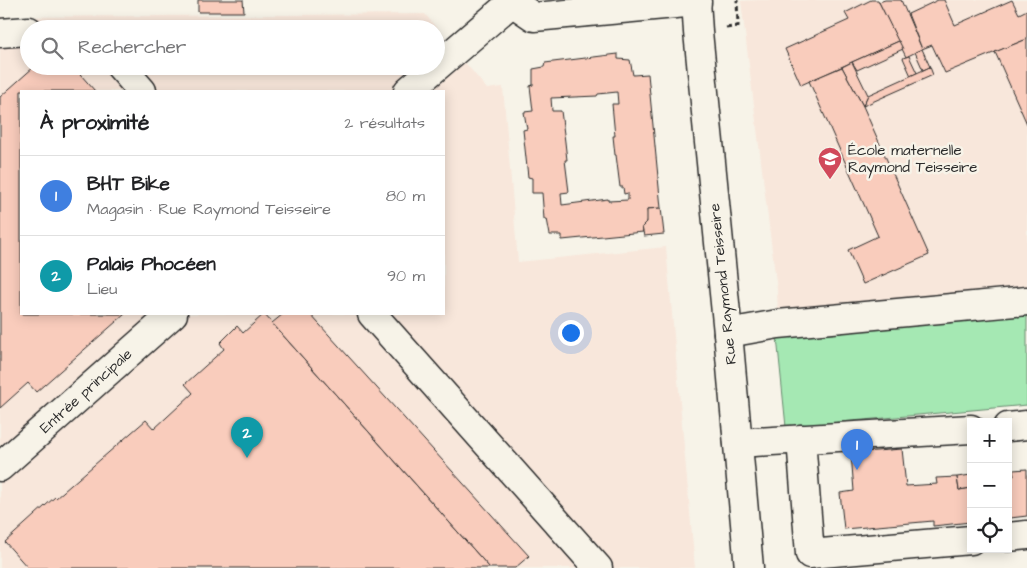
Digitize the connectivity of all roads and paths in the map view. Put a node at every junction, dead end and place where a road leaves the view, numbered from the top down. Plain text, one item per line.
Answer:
1 (510, 1) edge
2 (696, 1) edge
3 (20, 31) edge
4 (0, 32) edge
5 (445, 58) edge
6 (128, 75) edge
7 (426, 75) edge
8 (141, 90) edge
9 (409, 90) edge
10 (1027, 301) edge
11 (172, 315) edge
12 (373, 315) edge
13 (728, 334) junction
14 (1027, 426) edge
15 (1012, 427) edge
16 (967, 429) edge
17 (801, 439) junction
18 (738, 443) junction
19 (0, 467) edge
20 (1027, 535) edge
21 (1012, 537) edge
22 (967, 540) edge
23 (598, 568) edge
24 (749, 568) edge

1 - 2 street
1 - 5 street
2 - 13 street, Rue Raymond Teisseire
3 - 4 street
6 - 8 street
7 - 9 street
10 - 13 street
11 - 19 street, Entrée principale
12 - 23 street
13 - 18 street, Rue Raymond Teisseire
14 - 15 street
16 - 17 street
17 - 18 street
17 - 22 street
18 - 24 street, Rue Raymond Teisseire
20 - 21 street

